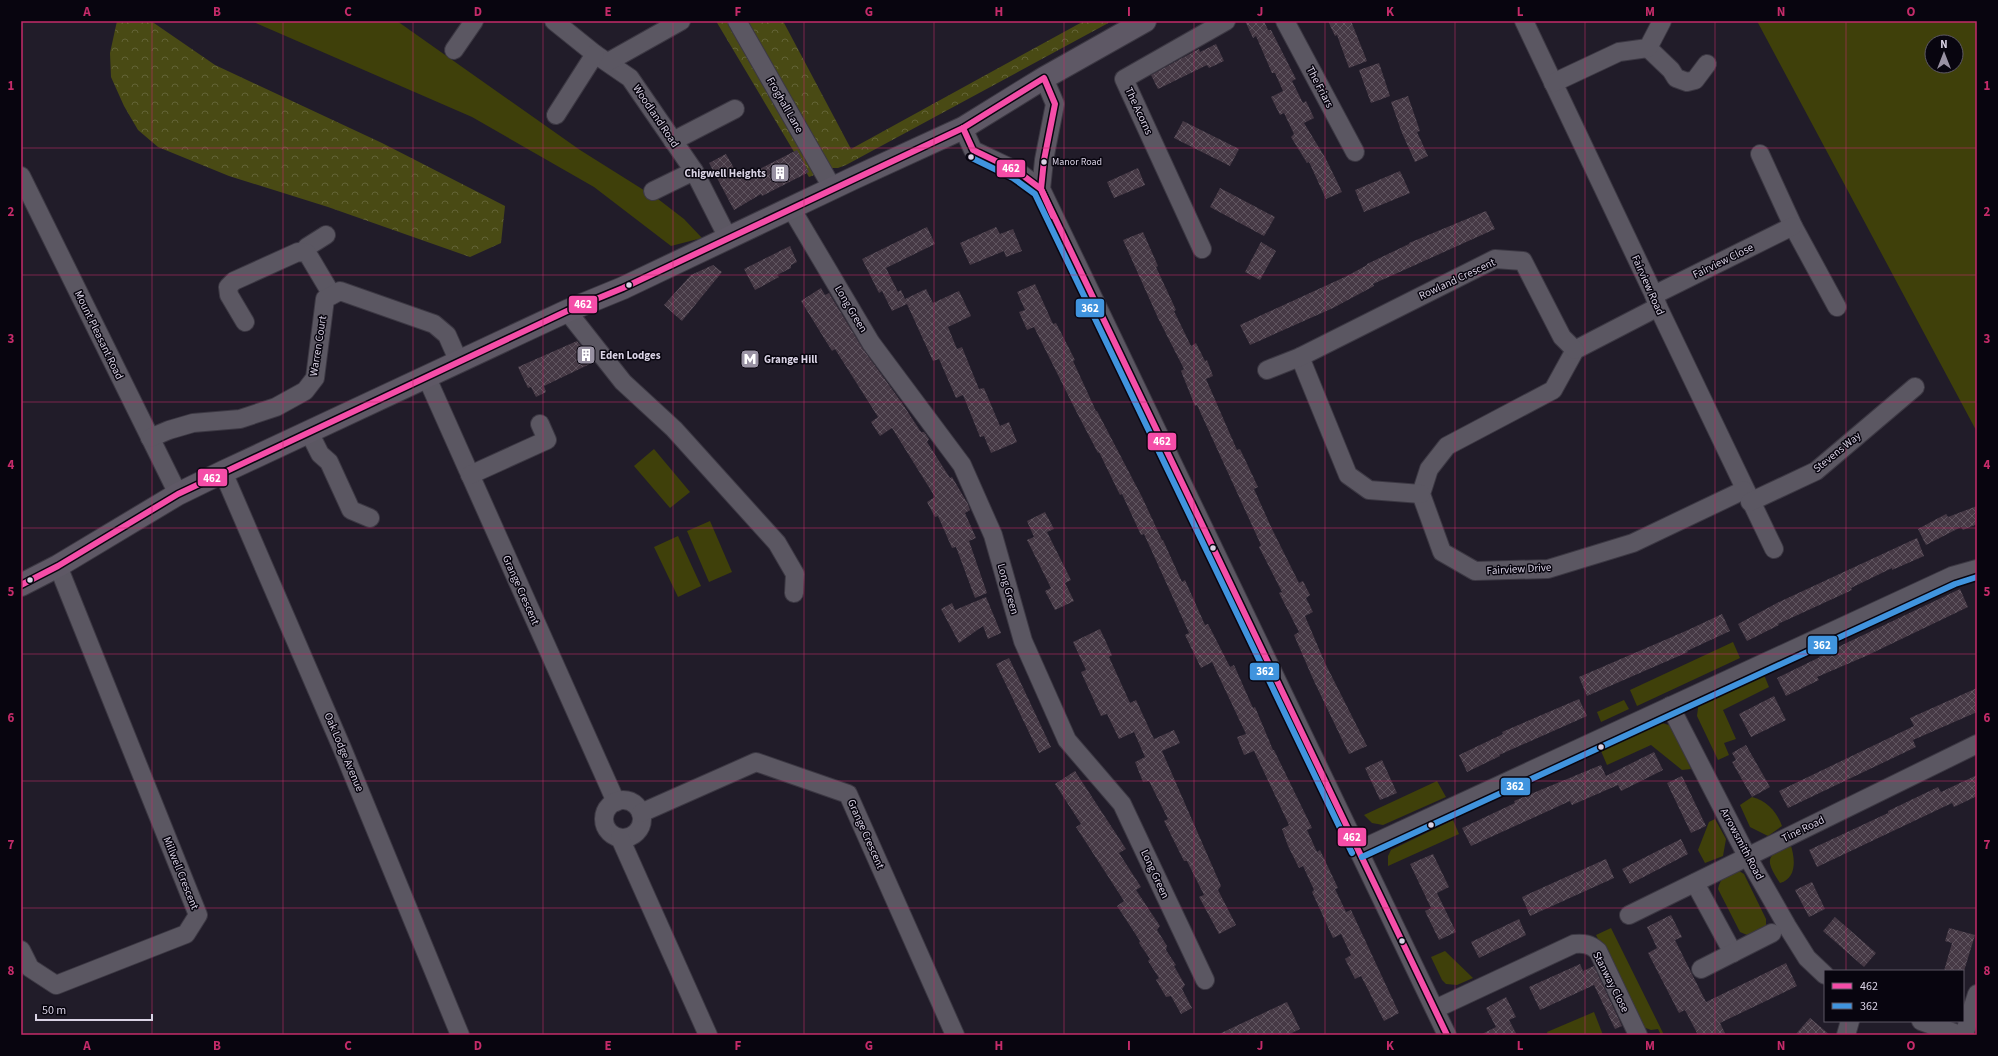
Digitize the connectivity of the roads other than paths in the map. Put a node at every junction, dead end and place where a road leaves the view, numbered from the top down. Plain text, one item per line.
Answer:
1 (474, 21) edge
2 (554, 21) edge
3 (681, 21) edge
4 (737, 21) edge
5 (1145, 21) edge
6 (1226, 21) edge
7 (1286, 21) edge
8 (1524, 21) edge
9 (1662, 21) edge
10 (1648, 48) junction
11 (454, 50) dead end
12 (602, 58) junction
13 (1707, 64) dead end
14 (1044, 78) junction
15 (1553, 84) junction
16 (735, 109) dead end
17 (556, 115) dead end
18 (963, 128) junction
19 (673, 141) junction
20 (1355, 152) dead end
21 (1760, 154) dead end
22 (694, 171) junction
23 (21, 176) edge
24 (833, 189) junction
25 (1041, 189) junction
26 (654, 191) dead end
27 (791, 208) junction
28 (1793, 226) junction
29 (326, 235) dead end
30 (728, 238) junction
31 (1202, 249) dead end
32 (307, 253) junction
33 (332, 295) junction
34 (1656, 301) junction
35 (1837, 307) dead end
36 (567, 311) junction
37 (245, 322) dead end
38 (1575, 350) junction
39 (1300, 357) junction
40 (459, 362) junction
41 (1267, 370) dead end
42 (427, 378) junction
43 (1915, 387) dead end
44 (540, 424) dead end
45 (309, 432) junction
46 (150, 438) junction
47 (223, 472) junction
48 (470, 475) junction
49 (178, 494) junction
50 (1421, 494) junction
51 (1747, 496) junction
52 (370, 518) dead end
53 (1774, 549) dead end
54 (58, 566) junction
55 (1977, 569) edge
56 (21, 585) edge
57 (794, 593) dead end
58 (1670, 706) junction
59 (1977, 744) edge
60 (616, 802) junction
61 (641, 813) junction
62 (620, 838) junction
63 (1359, 850) junction
64 (1747, 856) junction
65 (1695, 883) junction
66 (1629, 915) dead end
67 (1772, 933) dead end
68 (21, 950) edge
69 (1733, 953) junction
70 (1701, 969) dead end
71 (1824, 974) edge
72 (1205, 980) dead end
73 (1977, 994) edge
74 (1434, 1009) junction
75 (1850, 1022) edge
76 (1924, 1022) edge
77 (460, 1035) edge
78 (708, 1035) edge
79 (955, 1035) edge
80 (1447, 1035) edge
81 (1638, 1035) edge
82 (1846, 1035) edge
83 (1960, 1035) edge
84 (1964, 1035) edge

1 - 11 street
2 - 12 street, Woodland Road
3 - 12 street
4 - 24 street, Froghall Lane
5 - 14 main road
6 - 31 street, The Acorns
7 - 20 street, The Friars
8 - 15 street, Fairview Road
9 - 10 street
10 - 13 street
10 - 15 street
12 - 17 street
12 - 19 street, Woodland Road
14 - 18 main road
14 - 25 street
15 - 34 street, Fairview Road
16 - 19 street
18 - 24 main road
18 - 25 street
19 - 22 street, Woodland Road
21 - 28 street
22 - 26 street
22 - 30 street, Woodland Road
23 - 46 street, Mount Pleasant Road
24 - 27 main road
25 - 63 street
27 - 30 main road
27 - 72 street, Long Green
28 - 34 street, Fairview Close
28 - 35 street
29 - 32 street
30 - 36 main road
32 - 33 street
32 - 37 street
33 - 40 street
33 - 46 street, Warren Court
34 - 38 street
34 - 51 street, Fairview Road
36 - 40 main road
36 - 57 street
38 - 39 street, Rowland Crescent
38 - 50 street
39 - 41 street, Rowland Crescent
39 - 50 street
40 - 42 main road
42 - 45 main road
42 - 48 street, Grange Crescent
43 - 51 street, Stevens Way
44 - 48 street
45 - 47 main road
45 - 52 street
46 - 49 street, Mount Pleasant Road
47 - 49 main road
47 - 77 street, Oak Lodge Avenue
48 - 60 street, Grange Crescent
49 - 54 main road
50 - 51 street, Fairview Drive
51 - 53 street, Fairview Road
54 - 56 main road
54 - 68 street, Millwell Crescent
55 - 58 street
58 - 63 street
58 - 64 street, Arrowsmith Road
59 - 64 street, Tine Road
60 - 61 street
60 - 62 street
61 - 62 street
61 - 79 street, Grange Crescent
62 - 78 street
63 - 74 street
64 - 65 street, Tine Road
64 - 71 street, Arrowsmith Road
65 - 66 street, Tine Road
65 - 69 street
67 - 69 street
69 - 70 street
73 - 84 street
74 - 80 street
74 - 81 street, Stanway Close
75 - 82 street
76 - 83 street

